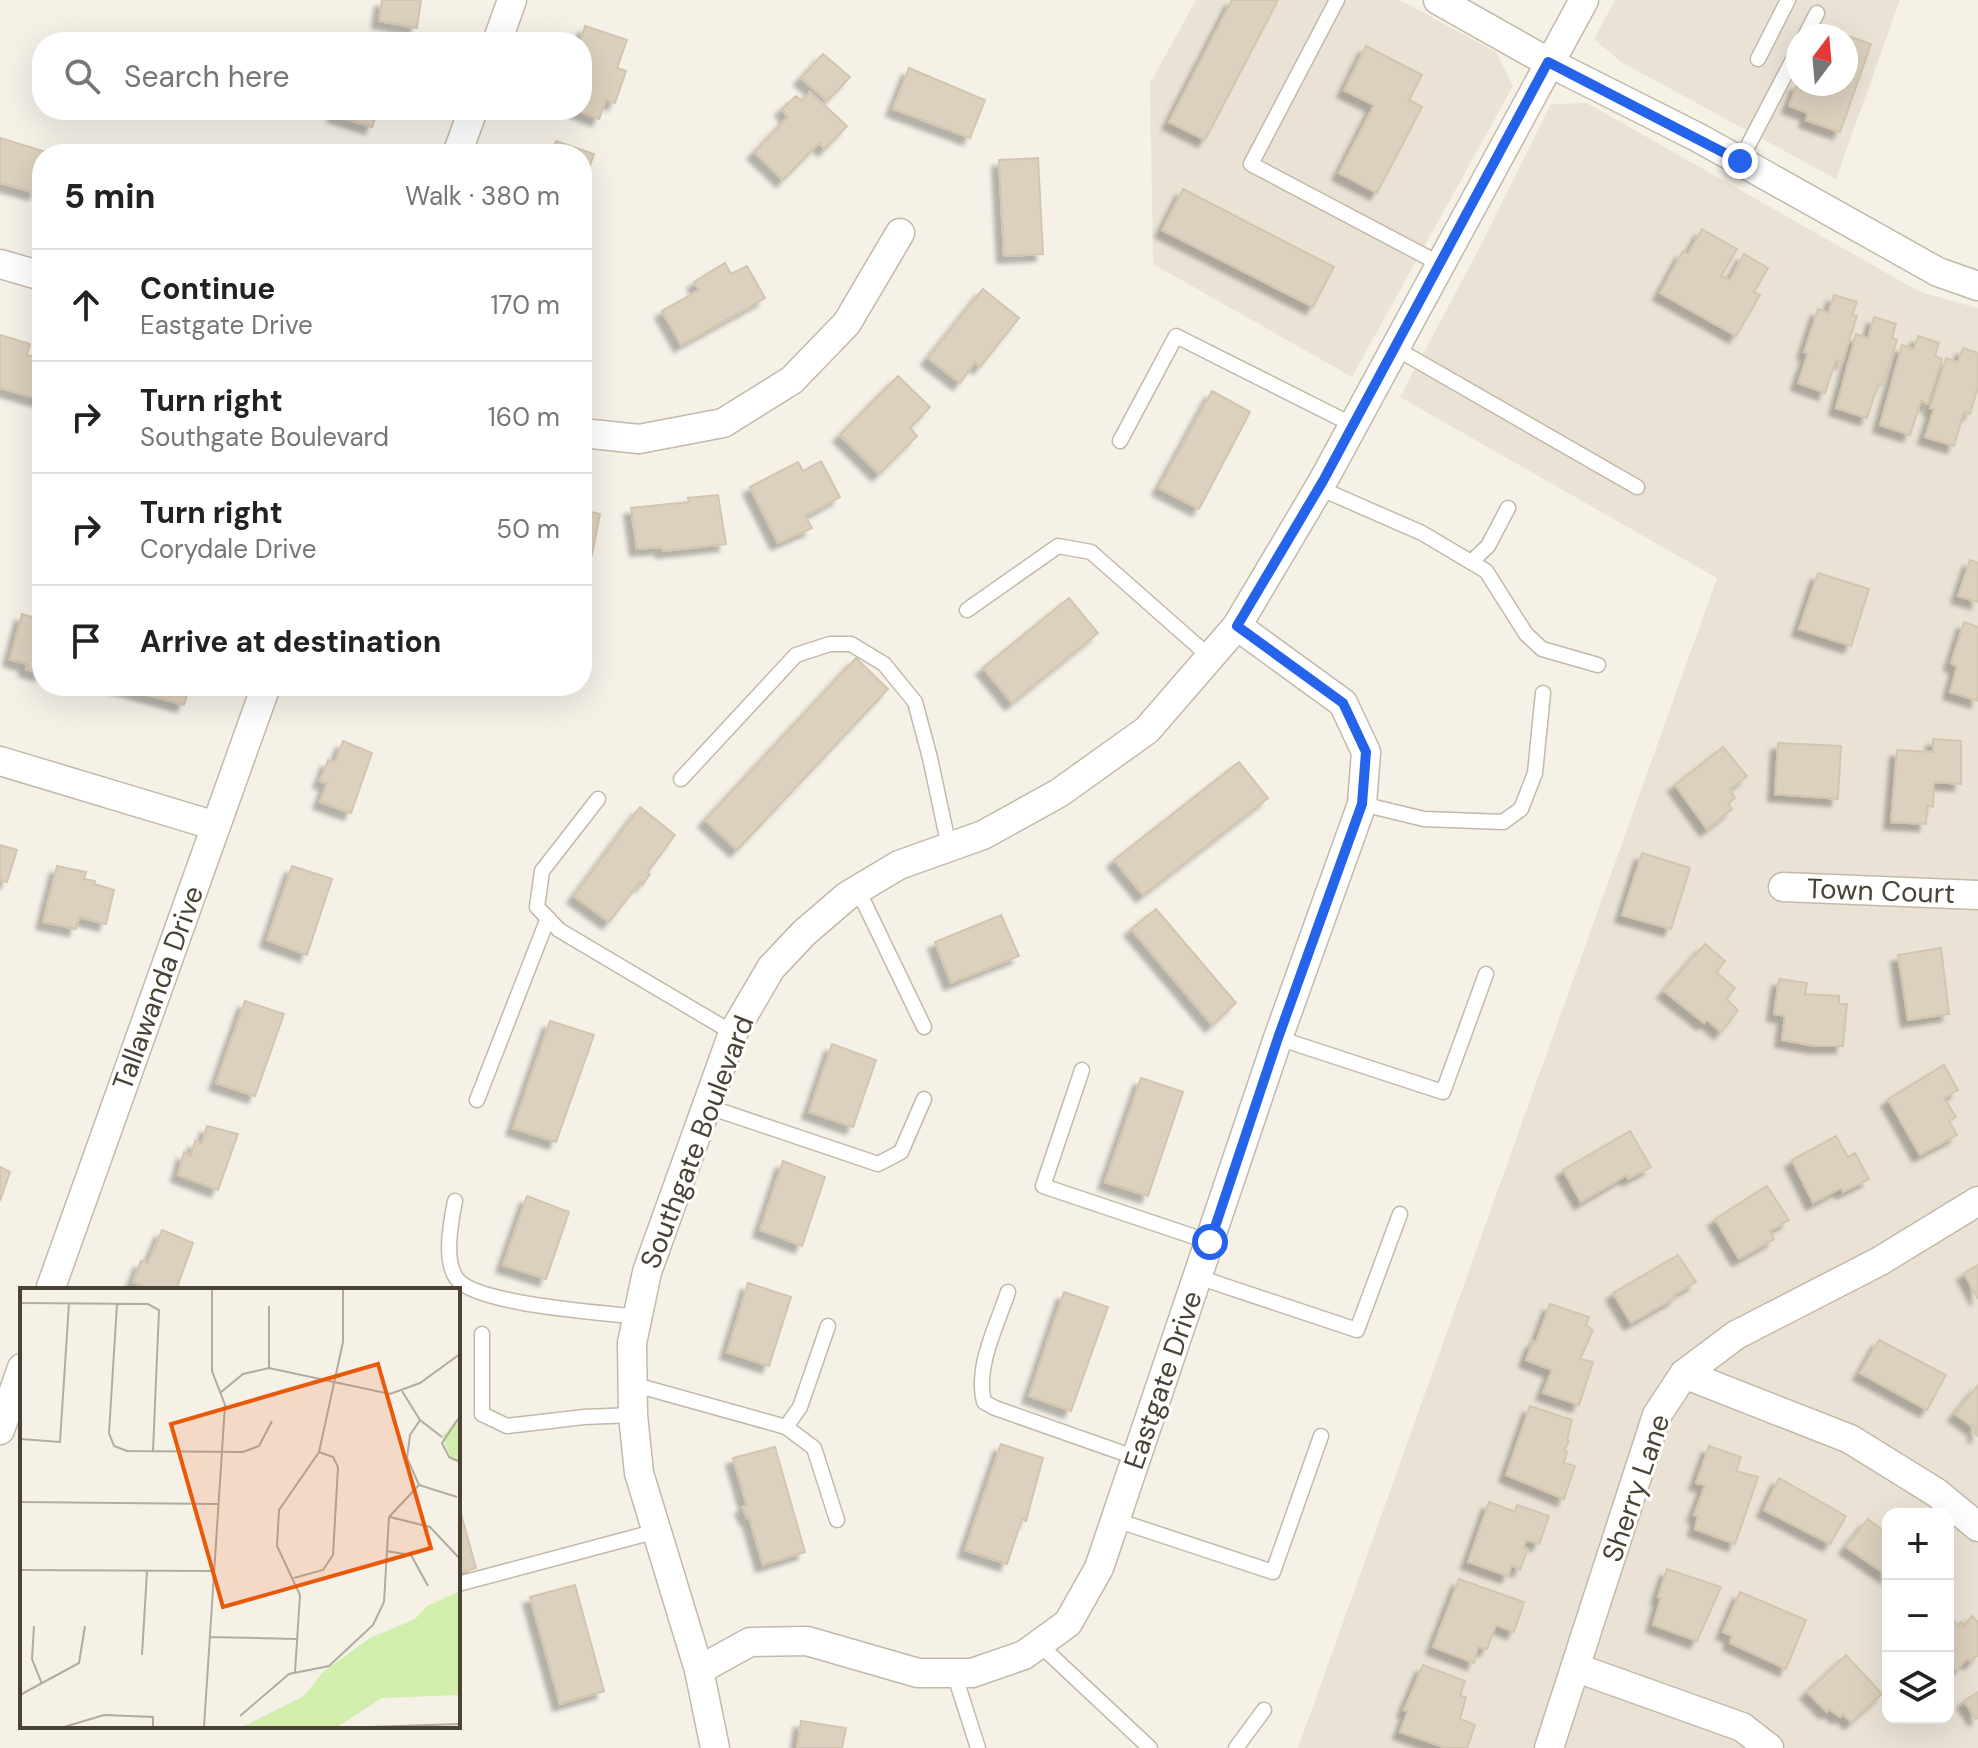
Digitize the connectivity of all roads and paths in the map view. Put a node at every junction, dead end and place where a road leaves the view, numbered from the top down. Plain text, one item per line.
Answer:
1 (512, 0) edge
2 (1337, 0) edge
3 (1438, 0) edge
4 (1584, 0) edge
5 (1788, 0) edge
6 (1817, 13) dead end
7 (1811, 24) edge
8 (501, 32) edge
9 (1758, 59) dead end
10 (1548, 62) junction
11 (1786, 73) edge
12 (469, 120) edge
13 (461, 144) edge
14 (1740, 161) junction
15 (900, 233) dead end
16 (0, 264) edge
17 (1440, 264) junction
18 (32, 273) edge
19 (1978, 286) edge
20 (1395, 348) junction
21 (1353, 425) junction
22 (592, 434) edge
23 (1120, 441) dead end
24 (1637, 487) dead end
25 (1319, 488) junction
26 (1508, 508) dead end
27 (1471, 562) junction
28 (967, 610) dead end
29 (1237, 626) junction
30 (1210, 657) junction
31 (1598, 665) dead end
32 (1543, 693) dead end
33 (262, 696) edge
34 (0, 761) edge
35 (681, 779) dead end
36 (598, 799) dead end
37 (1362, 804) junction
38 (216, 826) junction
39 (949, 847) junction
40 (1783, 887) dead end
41 (858, 890) junction
42 (1978, 895) edge
43 (548, 918) junction
44 (1486, 974) dead end
45 (924, 1027) dead end
46 (733, 1033) junction
47 (1278, 1038) junction
48 (1082, 1070) dead end
49 (924, 1099) dead end
50 (477, 1100) dead end
51 (706, 1106) junction
52 (455, 1201) dead end
53 (1978, 1201) edge
54 (1400, 1214) dead end
55 (1210, 1242) junction
56 (1198, 1277) junction
57 (51, 1288) edge
58 (1008, 1292) dead end
59 (637, 1317) junction
60 (828, 1326) dead end
61 (482, 1334) dead end
62 (20, 1373) edge
63 (1684, 1374) junction
64 (632, 1384) junction
65 (3, 1415) edge
66 (633, 1415) junction
67 (786, 1427) junction
68 (1321, 1436) dead end
69 (1137, 1458) junction
70 (837, 1520) dead end
71 (1116, 1520) junction
72 (1978, 1527) edge
73 (657, 1531) junction
74 (460, 1583) edge
75 (1039, 1644) junction
76 (1577, 1668) junction
77 (699, 1670) junction
78 (954, 1673) junction
79 (1264, 1710) dead end
80 (715, 1748) edge
81 (978, 1748) edge
82 (1150, 1748) edge
83 (1236, 1748) edge
84 (1549, 1748) edge
85 (1769, 1748) edge

1 - 8 street
2 - 17 lane
3 - 10 street
4 - 10 street, Southgate Boulevard
5 - 9 lane
6 - 7 lane
10 - 14 street
10 - 17 street, Southgate Boulevard
11 - 14 lane
12 - 13 street
14 - 19 street
15 - 22 street
16 - 18 street
17 - 20 street, Southgate Boulevard
20 - 21 street, Southgate Boulevard
20 - 24 lane
21 - 23 lane
21 - 25 street, Southgate Boulevard
25 - 27 lane
25 - 29 street, Southgate Boulevard
26 - 27 lane
27 - 31 lane
28 - 30 lane
29 - 30 street, Southgate Boulevard
29 - 37 street, Eastgate Drive
30 - 39 street, Southgate Boulevard
32 - 37 lane
33 - 38 street, Tallawanda Drive
34 - 38 street
35 - 39 lane
36 - 43 lane
37 - 47 street, Eastgate Drive
38 - 57 street, Tallawanda Drive
39 - 41 street, Southgate Boulevard
40 - 42 street, Town Court
41 - 45 lane
41 - 46 street, Southgate Boulevard
43 - 46 lane
43 - 50 lane
44 - 47 lane
46 - 51 street, Southgate Boulevard
47 - 55 street, Eastgate Drive
48 - 55 lane
49 - 51 lane
51 - 59 street, Southgate Boulevard
52 - 59 lane
53 - 63 street, Sherry Lane
54 - 56 lane
55 - 56 street, Eastgate Drive
56 - 69 street, Eastgate Drive
58 - 69 lane
59 - 64 street, Southgate Boulevard
60 - 67 lane
61 - 66 lane
62 - 65 street
63 - 72 street
63 - 76 street, Sherry Lane
64 - 66 street, Southgate Boulevard
64 - 67 lane
66 - 73 street, Southgate Boulevard
67 - 70 lane
68 - 71 lane
69 - 71 street, Eastgate Drive
71 - 75 street, Eastgate Drive
73 - 74 lane
73 - 77 street, Southgate Boulevard
75 - 78 street, Eastgate Drive
75 - 82 lane
76 - 84 street, Sherry Lane
76 - 85 street
77 - 78 street, Eastgate Drive
77 - 80 street, Southgate Boulevard
78 - 81 lane
79 - 83 lane

